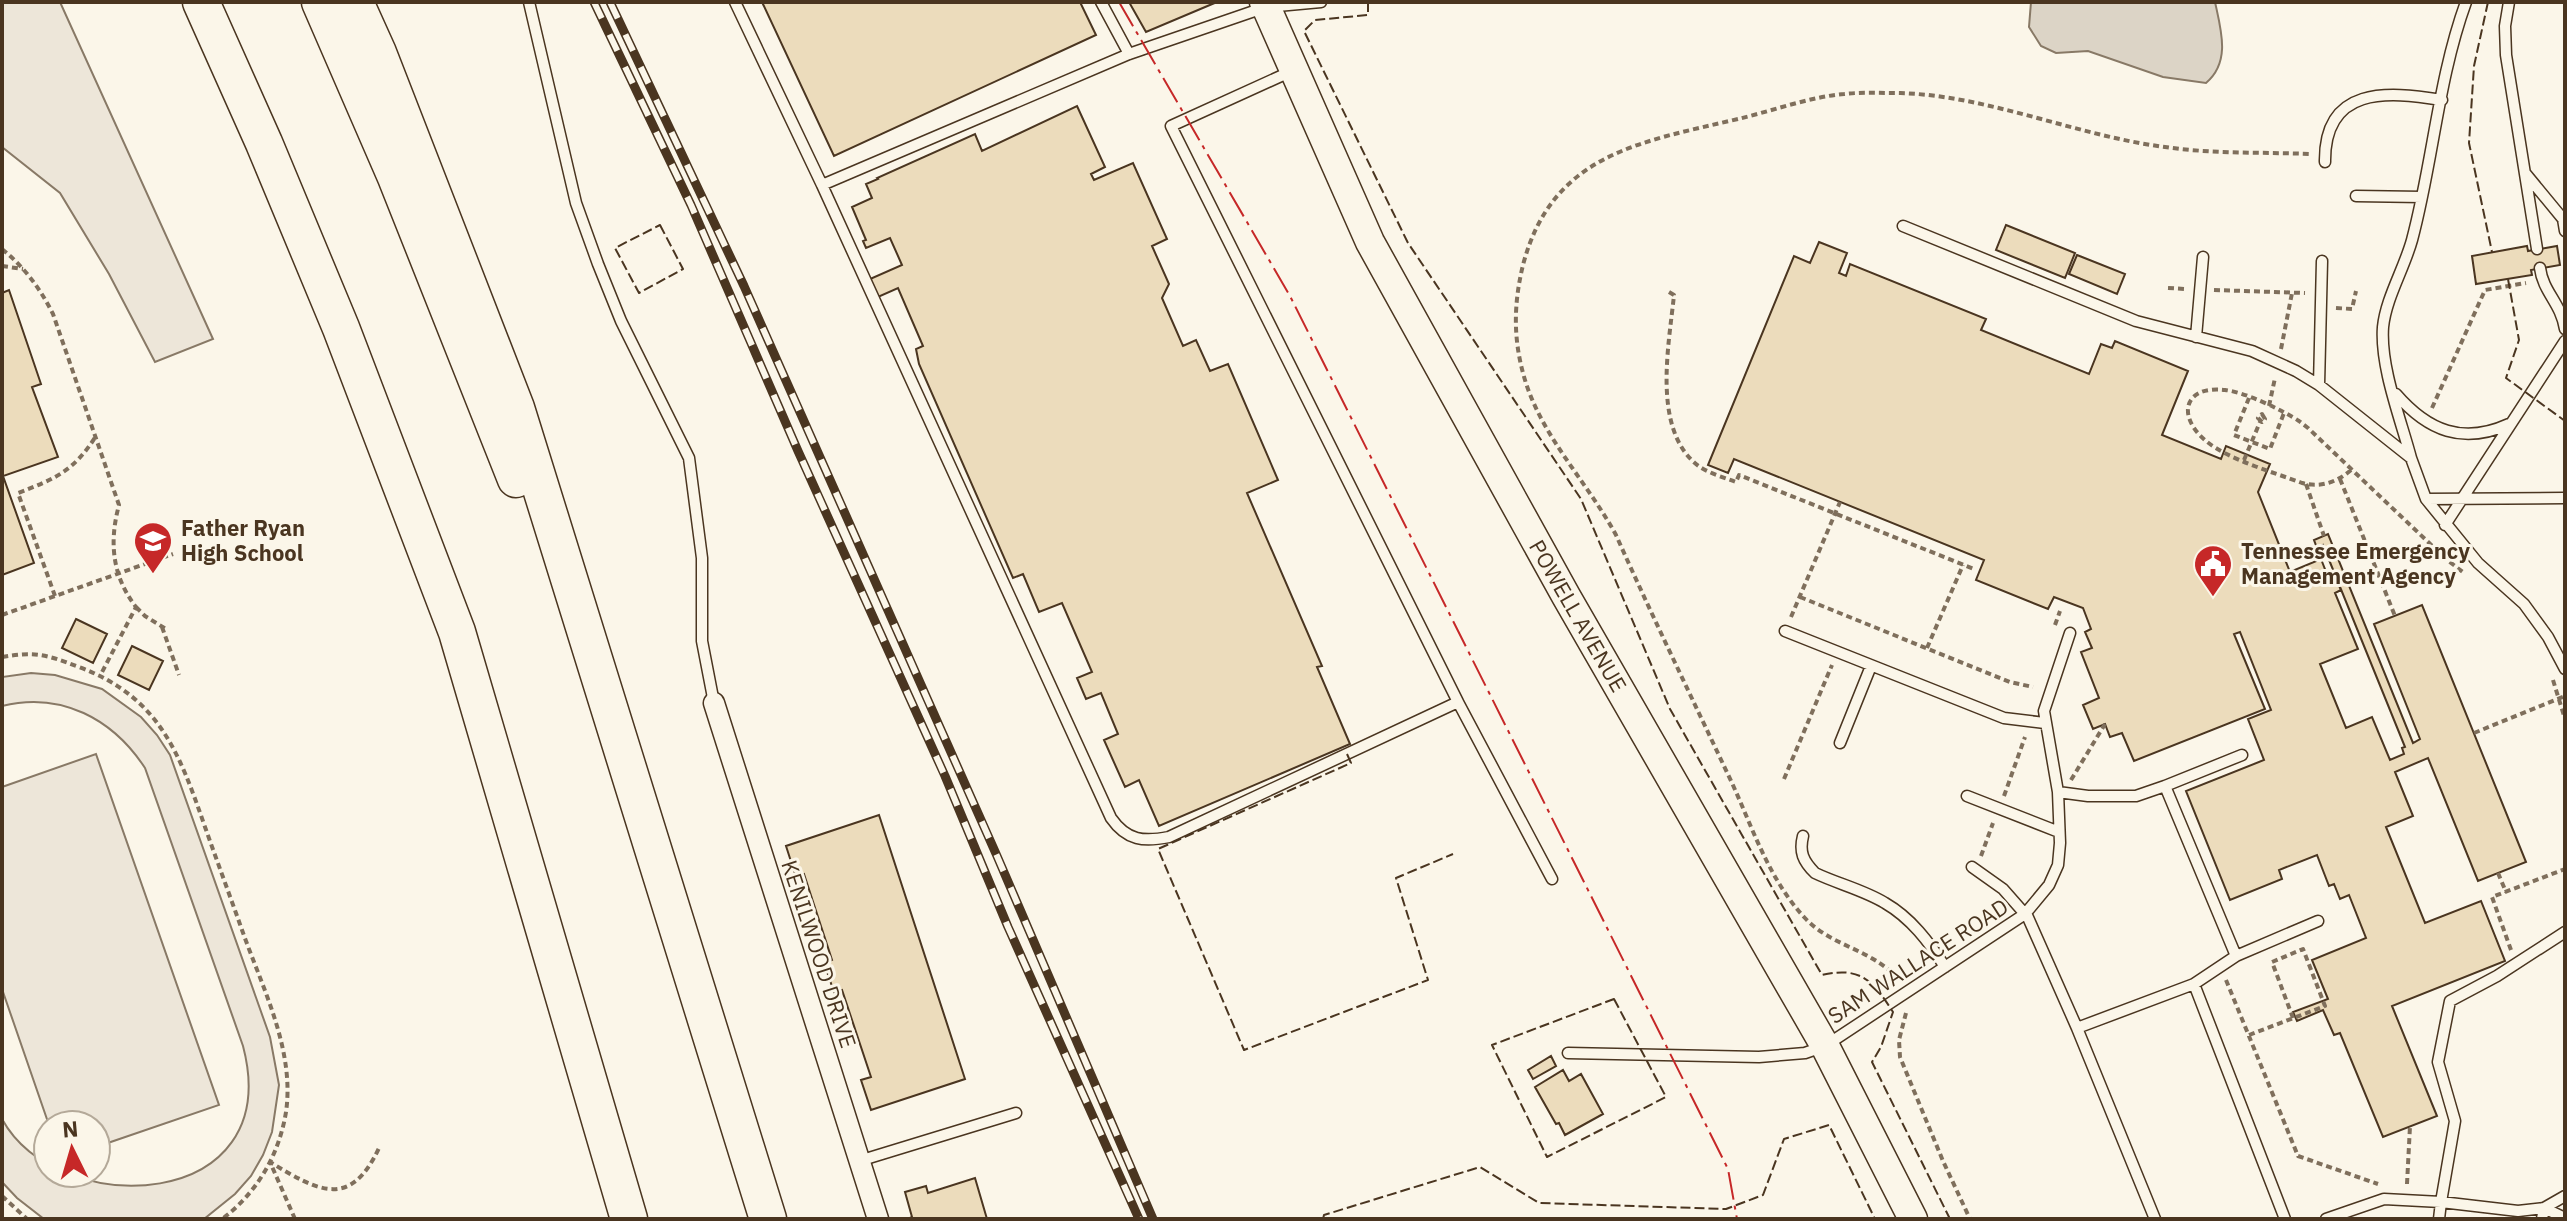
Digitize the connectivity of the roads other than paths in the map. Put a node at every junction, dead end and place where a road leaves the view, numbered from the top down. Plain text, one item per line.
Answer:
1 (201, 2) edge
2 (320, 2) edge
3 (355, 2) edge
4 (529, 2) edge
5 (735, 2) edge
6 (1101, 2) edge
7 (1321, 2) edge
8 (2466, 2) edge
9 (2509, 2) edge
10 (1265, 4) edge
11 (1129, 54) junction
12 (1293, 70) junction
13 (2442, 100) junction
14 (2324, 158) road end
15 (2524, 171) junction
16 (822, 185) junction
17 (2356, 196) dead end
18 (2422, 197) junction
19 (1903, 226) dead end
20 (2565, 231) edge
21 (2537, 249) dead end
22 (2203, 257) dead end
23 (2322, 261) dead end
24 (2540, 268) dead end
25 (2564, 308) edge
26 (2565, 329) edge
27 (2196, 337) junction
28 (2565, 341) edge
29 (2319, 385) junction
30 (2393, 390) junction
31 (2510, 423) junction
32 (2411, 458) junction
33 (2565, 498) edge
34 (2426, 499) junction
35 (2462, 499) junction
36 (2445, 525) junction
37 (1785, 631) road end
38 (2070, 633) dead end
39 (1871, 666) junction
40 (2565, 669) edge
41 (1458, 702) junction
42 (714, 703) joint
43 (2045, 723) junction
44 (1840, 743) dead end
45 (2242, 755) dead end
46 (2165, 786) junction
47 (2061, 792) junction
48 (1967, 796) dead end
49 (2059, 832) junction
50 (1803, 836) dead end
51 (648, 837) junction
52 (1974, 868) road end
53 (1552, 879) dead end
54 (2025, 914) junction
55 (2318, 921) dead end
56 (2565, 932) edge
57 (2236, 956) junction
58 (1945, 967) junction
59 (2194, 984) junction
60 (2077, 1028) junction
61 (1825, 1046) junction
62 (1568, 1053) dead end
63 (1016, 1113) dead end
64 (859, 1161) junction
65 (2565, 1196) edge
66 (2442, 1198) junction
67 (2543, 1213) edge
68 (2565, 1218) edge
69 (629, 1219) edge
70 (768, 1219) edge
71 (878, 1219) edge
72 (1913, 1219) edge
73 (2155, 1219) edge
74 (2285, 1219) edge
75 (2326, 1219) edge
76 (2439, 1219) edge

1 - 69 highway
2 - 51 highway
3 - 51 highway
4 - 42 lane
5 - 16 lane
6 - 11 lane
7 - 10 lane
8 - 13 lane
9 - 15 lane
10 - 11 lane
10 - 12 main road, POWELL AVENUE
11 - 16 lane
12 - 41 lane
12 - 61 main road, POWELL AVENUE
13 - 14 lane
13 - 18 lane
15 - 20 lane
15 - 21 lane
16 - 41 lane
17 - 18 lane
18 - 30 lane
19 - 27 lane
22 - 27 lane
23 - 29 lane
24 - 25 lane
25 - 26 lane
27 - 29 lane
28 - 31 lane
29 - 32 lane
30 - 31 lane
30 - 32 lane
31 - 35 lane
32 - 34 lane
33 - 35 lane
34 - 35 lane
34 - 36 lane
35 - 36 lane
36 - 40 lane
37 - 39 lane
38 - 43 lane, SAM WALLACE ROAD
39 - 43 lane
39 - 44 lane
41 - 53 lane
42 - 64 street, KENILWOOD DRIVE
43 - 47 lane, SAM WALLACE ROAD
45 - 46 lane
46 - 47 lane
46 - 57 lane
47 - 49 lane, SAM WALLACE ROAD
48 - 49 lane
49 - 54 lane, SAM WALLACE ROAD
50 - 58 lane
51 - 70 highway
52 - 54 lane
54 - 58 lane, SAM WALLACE ROAD
54 - 60 lane
55 - 57 lane
56 - 66 lane
57 - 59 lane
58 - 61 lane, SAM WALLACE ROAD
59 - 60 lane
59 - 74 lane
60 - 73 lane
61 - 62 lane
61 - 72 main road, POWELL AVENUE
63 - 64 lane
64 - 71 street, KENILWOOD DRIVE
65 - 67 lane
66 - 67 lane
66 - 75 lane
66 - 76 lane
67 - 68 lane

